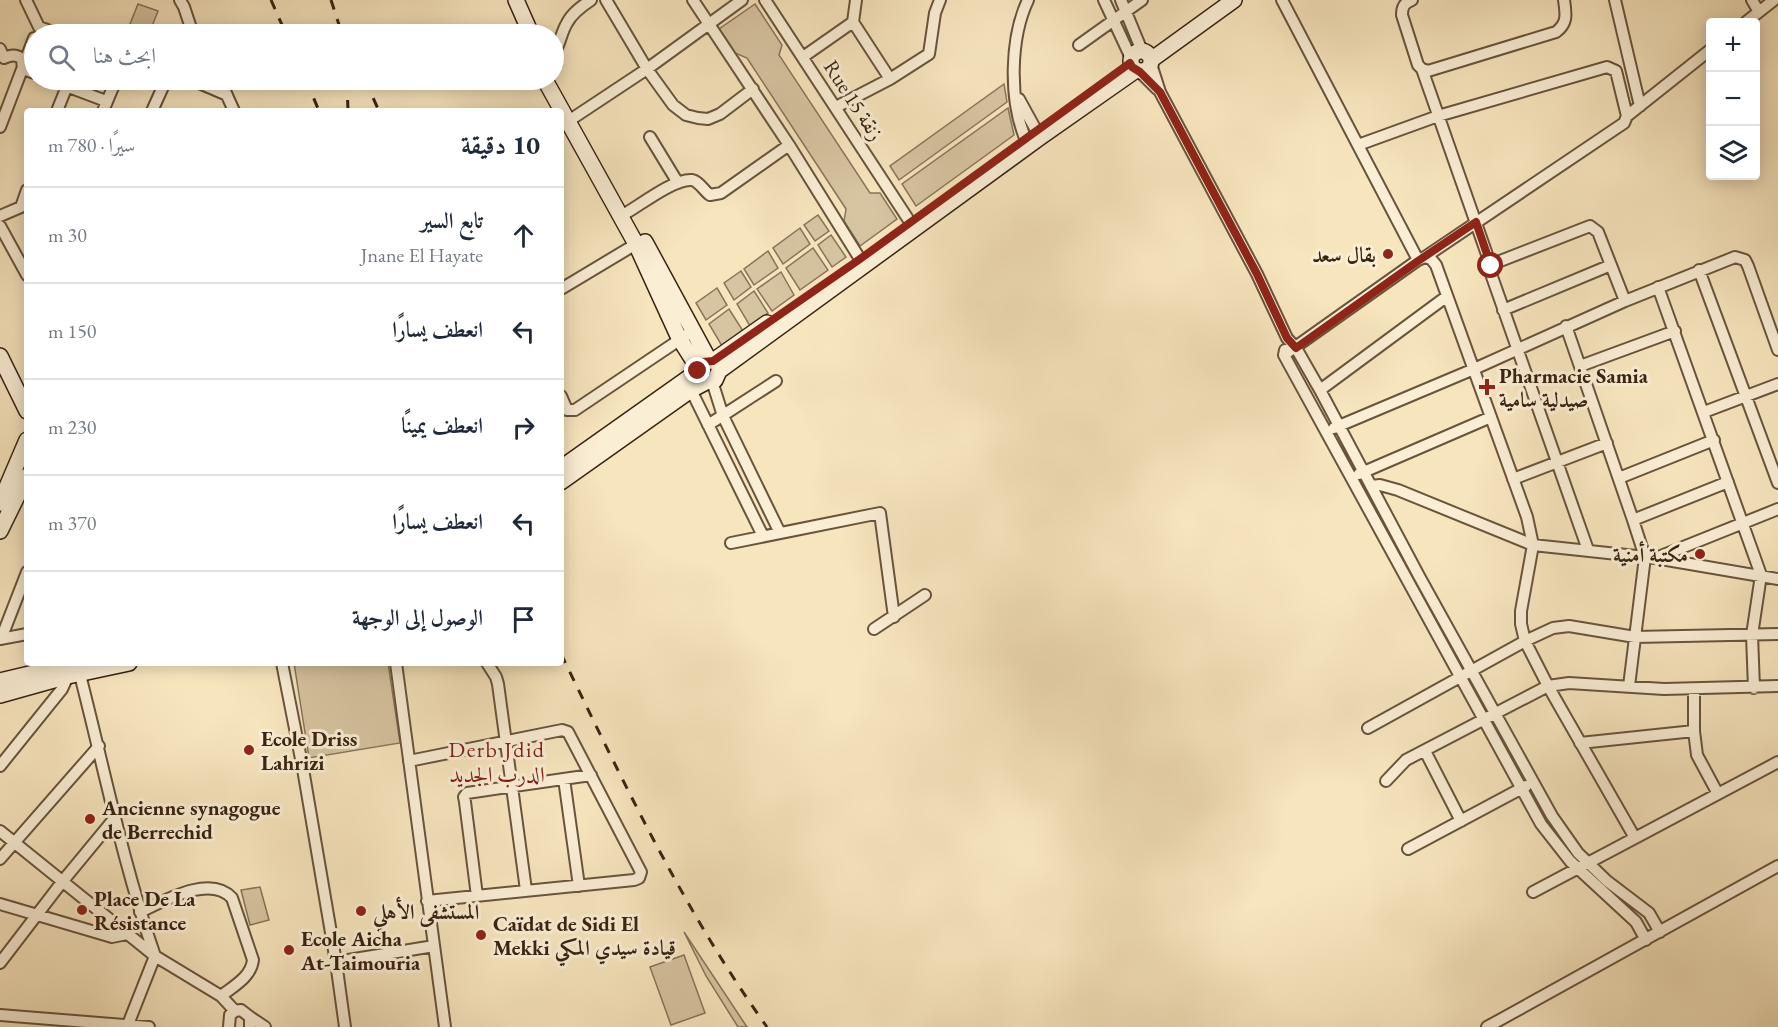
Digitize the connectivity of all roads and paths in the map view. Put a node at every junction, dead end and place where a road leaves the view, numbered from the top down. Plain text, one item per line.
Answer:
1 (26, 0) edge
2 (180, 0) edge
3 (516, 0) edge
4 (591, 0) edge
5 (606, 0) edge
6 (693, 0) edge
7 (742, 0) edge
8 (765, 0) edge
9 (856, 0) edge
10 (940, 0) edge
11 (1028, 0) edge
12 (1104, 0) edge
13 (1121, 0) edge
14 (1142, 0) edge
15 (1217, 0) edge
16 (1234, 0) edge
17 (1282, 0) edge
18 (1412, 0) edge
19 (1564, 0) edge
20 (1616, 0) edge
21 (1752, 0) edge
22 (1774, 0) edge
23 (1126, 11) junction
24 (1759, 12) junction
25 (1751, 18) edge
26 (1114, 19) junction
27 (853, 22) junction
28 (33, 24) edge
29 (190, 24) edge
30 (524, 24) edge
31 (708, 24) junction
32 (564, 32) edge
33 (1079, 45) dead end
34 (1706, 53) edge
35 (1, 56) edge
36 (803, 57) junction
37 (1141, 61) junction
38 (23, 69) joint
39 (647, 69) junction
40 (1422, 69) junction
41 (890, 79) junction
42 (753, 89) junction
43 (65, 90) edge
44 (74, 90) edge
45 (111, 90) edge
46 (161, 90) edge
47 (215, 90) edge
48 (225, 90) edge
49 (552, 90) edge
50 (559, 90) edge
51 (227, 95) junction
52 (104, 106) edge
53 (1640, 106) junction
54 (836, 107) junction
55 (58, 108) edge
56 (153, 108) edge
57 (233, 108) edge
58 (564, 108) edge
59 (564, 108) edge
60 (1438, 116) junction
61 (1627, 116) junction
62 (571, 119) junction
63 (0, 127) edge
64 (1031, 134) junction
65 (650, 137) dead end
66 (789, 145) junction
67 (1358, 145) junction
68 (678, 183) junction
69 (24, 208) edge
70 (625, 214) junction
71 (0, 216) edge
72 (910, 222) junction
73 (1476, 222) junction
74 (0, 226) edge
75 (636, 244) junction
76 (860, 259) junction
77 (1422, 259) junction
78 (1611, 265) junction
79 (1491, 266) junction
80 (24, 270) edge
81 (1699, 270) junction
82 (564, 287) edge
83 (1658, 287) junction
84 (1446, 297) junction
85 (1624, 301) junction
86 (1503, 310) junction
87 (1566, 326) junction
88 (694, 330) junction
89 (1674, 332) junction
90 (680, 338) junction
91 (1287, 338) junction
92 (1296, 348) junction
93 (1516, 349) junction
94 (1778, 350) edge
95 (1284, 355) junction
96 (0, 356) edge
97 (1580, 366) junction
98 (1474, 369) junction
99 (708, 371) junction
100 (776, 381) dead end
101 (1778, 384) edge
102 (691, 390) junction
103 (1320, 390) junction
104 (1747, 395) junction
105 (564, 403) edge
106 (24, 405) edge
107 (1704, 412) junction
108 (723, 416) junction
109 (1491, 417) junction
110 (708, 425) junction
111 (1338, 426) junction
112 (1326, 432) junction
113 (1714, 440) junction
114 (1607, 443) junction
115 (24, 446) edge
116 (1557, 462) junction
117 (564, 466) edge
118 (1364, 472) junction
119 (1351, 477) junction
120 (1619, 478) junction
121 (1513, 479) junction
122 (564, 480) edge
123 (1728, 482) junction
124 (1778, 483) edge
125 (1371, 486) junction
126 (24, 488) edge
127 (1, 496) edge
128 (1778, 509) edge
129 (1633, 520) junction
130 (1743, 524) junction
131 (0, 531) edge
132 (780, 533) junction
133 (763, 536) junction
134 (731, 543) dead end
135 (1533, 545) junction
136 (1588, 550) junction
137 (1650, 557) junction
138 (1761, 575) junction
139 (1778, 579) edge
140 (24, 580) edge
141 (925, 595) dead end
142 (894, 617) junction
143 (874, 629) dead end
144 (1778, 634) edge
145 (24, 635) edge
146 (1752, 635) junction
147 (1635, 637) junction
148 (1, 639) edge
149 (1525, 641) junction
150 (95, 666) edge
151 (283, 666) edge
152 (396, 666) edge
153 (489, 666) edge
154 (73, 668) edge
155 (1472, 671) junction
156 (1461, 677) junction
157 (0, 681) edge
158 (1629, 686) junction
159 (1778, 686) edge
160 (1548, 687) junction
161 (1754, 688) junction
162 (1694, 689) junction
163 (0, 695) edge
164 (1496, 714) junction
165 (1484, 720) junction
166 (1368, 728) dead end
167 (1694, 731) junction
168 (507, 742) junction
169 (1580, 743) junction
170 (99, 746) junction
171 (1425, 751) junction
172 (409, 761) junction
173 (1778, 762) edge
174 (0, 766) edge
175 (591, 775) junction
176 (564, 779) junction
177 (1386, 781) dead end
178 (1533, 782) junction
179 (512, 787) junction
180 (1522, 788) junction
181 (1719, 794) junction
182 (114, 819) junction
183 (1461, 821) junction
184 (0, 831) edge
185 (1635, 838) junction
186 (14, 842) junction
187 (1408, 849) dead end
188 (0, 859) edge
189 (1588, 863) junction
190 (1778, 866) edge
191 (1578, 868) junction
192 (63, 882) junction
193 (579, 886) junction
194 (526, 890) junction
195 (1533, 892) dead end
196 (477, 896) junction
197 (428, 901) junction
198 (0, 904) edge
199 (140, 912) junction
200 (37, 915) junction
201 (1660, 932) junction
202 (127, 934) junction
203 (1646, 940) junction
204 (434, 946) junction
205 (155, 956) junction
206 (336, 962) junction
207 (0, 963) edge
208 (221, 996) junction
209 (235, 1011) junction
210 (0, 1015) edge
211 (250, 1022) edge
212 (43, 1023) edge
213 (342, 1025) edge
214 (128, 1026) edge
215 (149, 1027) edge
216 (229, 1027) edge
217 (265, 1027) edge
218 (445, 1027) edge
219 (1487, 1027) edge

1 - 28 street
2 - 29 street
3 - 30 main road
4 - 32 street
5 - 39 street
6 - 31 street
7 - 31 street
8 - 36 street, Rue 15 زنقة
9 - 27 street
10 - 41 street
11 - 64 street
12 - 26 street
13 - 23 street
14 - 23 street
15 - 37 main road
16 - 37 main road
17 - 67 street
18 - 40 street
19 - 40 street
20 - 53 street
21 - 24 street
22 - 24 street
23 - 26 street
23 - 37 street
24 - 25 street
26 - 33 street
26 - 37 street
27 - 36 street
27 - 41 street
31 - 39 street
31 - 42 street
34 - 53 street
35 - 38 street
36 - 54 street, Rue 15 زنقة
37 - 64 main road
37 - 91 street
37 - 99 main road
38 - 63 street
39 - 42 street
39 - 62 street
40 - 60 street
41 - 54 street
42 - 66 street
43 - 55 street
44 - 52 street
45 - 52 street
46 - 56 street
47 - 51 street
48 - 51 street
49 - 58 main road
50 - 62 main road
51 - 57 street
53 - 61 street
54 - 72 street, Rue 15 زنقة
59 - 62 main road
60 - 61 street
60 - 67 street
60 - 73 street
61 - 73 street
62 - 70 main road
64 - 72 main road
65 - 68 street
66 - 68 street
66 - 76 street
67 - 77 street
68 - 70 street
69 - 71 street
70 - 75 main road
70 - 88 main road
72 - 76 main road
73 - 77 street
73 - 79 street
74 - 80 street
75 - 82 street
75 - 90 main road
76 - 99 main road
77 - 84 street
77 - 92 street
78 - 79 street
78 - 85 street
78 - 86 street
79 - 86 street
81 - 83 street
81 - 94 street
81 - 104 street
83 - 85 street
83 - 89 street
84 - 98 street
84 - 103 street
85 - 87 street
86 - 93 street
87 - 93 street
87 - 97 street
88 - 90 street
88 - 99 main road
89 - 97 street
89 - 107 street
90 - 99 main road
90 - 105 street
91 - 92 street
91 - 95 street
92 - 95 street
92 - 103 street
93 - 98 street
93 - 116 street
95 - 112 street
96 - 106 main road
97 - 114 street
98 - 109 street
98 - 111 street
99 - 102 main road
99 - 108 street
99 - 117 main road
100 - 108 street
101 - 104 street
102 - 110 street
102 - 122 main road
103 - 111 street
104 - 107 street
104 - 124 street
107 - 113 street
108 - 110 street
108 - 132 street
109 - 118 street
109 - 121 street
110 - 133 street
111 - 112 street
111 - 118 street
112 - 119 street
113 - 120 street
113 - 123 street
114 - 116 street
114 - 120 street
115 - 127 main road
116 - 121 street
116 - 136 street
118 - 119 street
118 - 125 street
119 - 156 street
120 - 129 street
121 - 135 street
123 - 129 street
123 - 130 street
125 - 135 street
125 - 155 street
126 - 131 main road
128 - 130 street
129 - 137 street
130 - 137 street
130 - 138 street
132 - 133 street
132 - 142 street
133 - 134 street
135 - 136 street
135 - 149 street
136 - 137 street
137 - 138 street
137 - 147 street
138 - 139 street
138 - 146 street
140 - 148 street
141 - 142 street
142 - 143 street
144 - 146 street
145 - 148 street
146 - 147 street
146 - 161 street
147 - 149 street
147 - 158 street
149 - 155 street
149 - 160 street
150 - 154 main road
151 - 206 street
152 - 172 street
153 - 168 street
154 - 157 main road
154 - 163 main road
154 - 170 street
154 - 174 street
155 - 156 street
155 - 164 street
156 - 165 street
156 - 166 street
158 - 160 street
158 - 162 street
159 - 161 street
160 - 164 street
160 - 169 street
161 - 162 street
162 - 167 street
164 - 165 street
164 - 178 street
165 - 171 street
165 - 180 street
167 - 169 street
167 - 181 street
168 - 172 street
168 - 175 street
168 - 179 street
169 - 185 street
170 - 182 street
170 - 186 street
171 - 177 street
171 - 183 street
172 - 197 street
173 - 181 street
175 - 176 street
175 - 193 street
176 - 179 street
176 - 193 street
178 - 180 street
178 - 189 street
179 - 194 street
179 - 196 street
180 - 183 street
180 - 191 street
181 - 185 street
182 - 192 street
182 - 199 street
183 - 187 street
184 - 186 street
185 - 189 street
186 - 188 street
186 - 192 street
189 - 191 street
189 - 201 street
190 - 201 street
191 - 195 street
191 - 203 street
192 - 200 street
192 - 202 street
193 - 194 street
194 - 196 street
196 - 197 street
197 - 204 street
198 - 200 street
199 - 205 street
199 - 208 street
200 - 202 street
200 - 207 street
201 - 203 street
202 - 205 street
203 - 219 street
204 - 206 street
204 - 218 street
205 - 208 street
205 - 214 street
206 - 213 street
208 - 209 street
209 - 211 street
209 - 216 street
210 - 212 street
211 - 217 street
212 - 214 street
214 - 215 street

